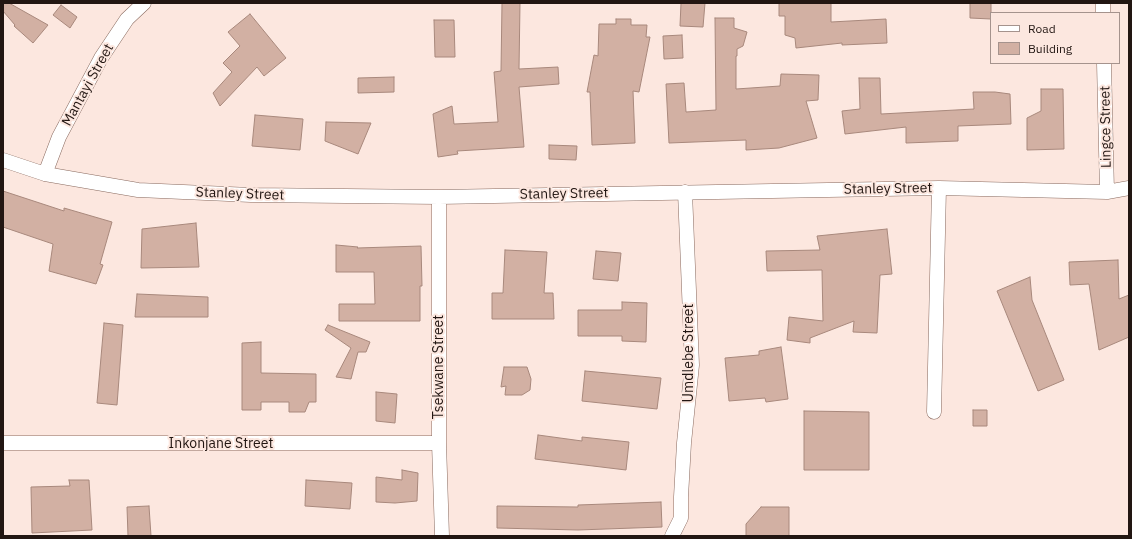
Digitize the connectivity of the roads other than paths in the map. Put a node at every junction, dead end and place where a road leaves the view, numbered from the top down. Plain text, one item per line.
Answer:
1 (144, 3) edge
2 (1104, 64) edge
3 (3, 160) edge
4 (45, 174) junction
5 (939, 188) junction
6 (1129, 188) edge
7 (685, 192) junction
8 (1107, 192) junction
9 (439, 197) junction
10 (934, 412) dead end
11 (3, 443) edge
12 (439, 443) junction
13 (442, 536) edge
14 (672, 536) edge

1 - 4 street, Mantayi Street
2 - 8 street, Lingce Street
3 - 4 street, Stanley Street
4 - 9 street, Stanley Street
5 - 7 street, Stanley Street
5 - 8 street, Stanley Street
5 - 10 street
6 - 8 street, Stanley Street
7 - 9 street, Stanley Street
7 - 14 street, Umdlebe Street
9 - 12 street, Tsekwane Street
11 - 12 street, Inkonjane Street
12 - 13 street, Tsekwane Street

